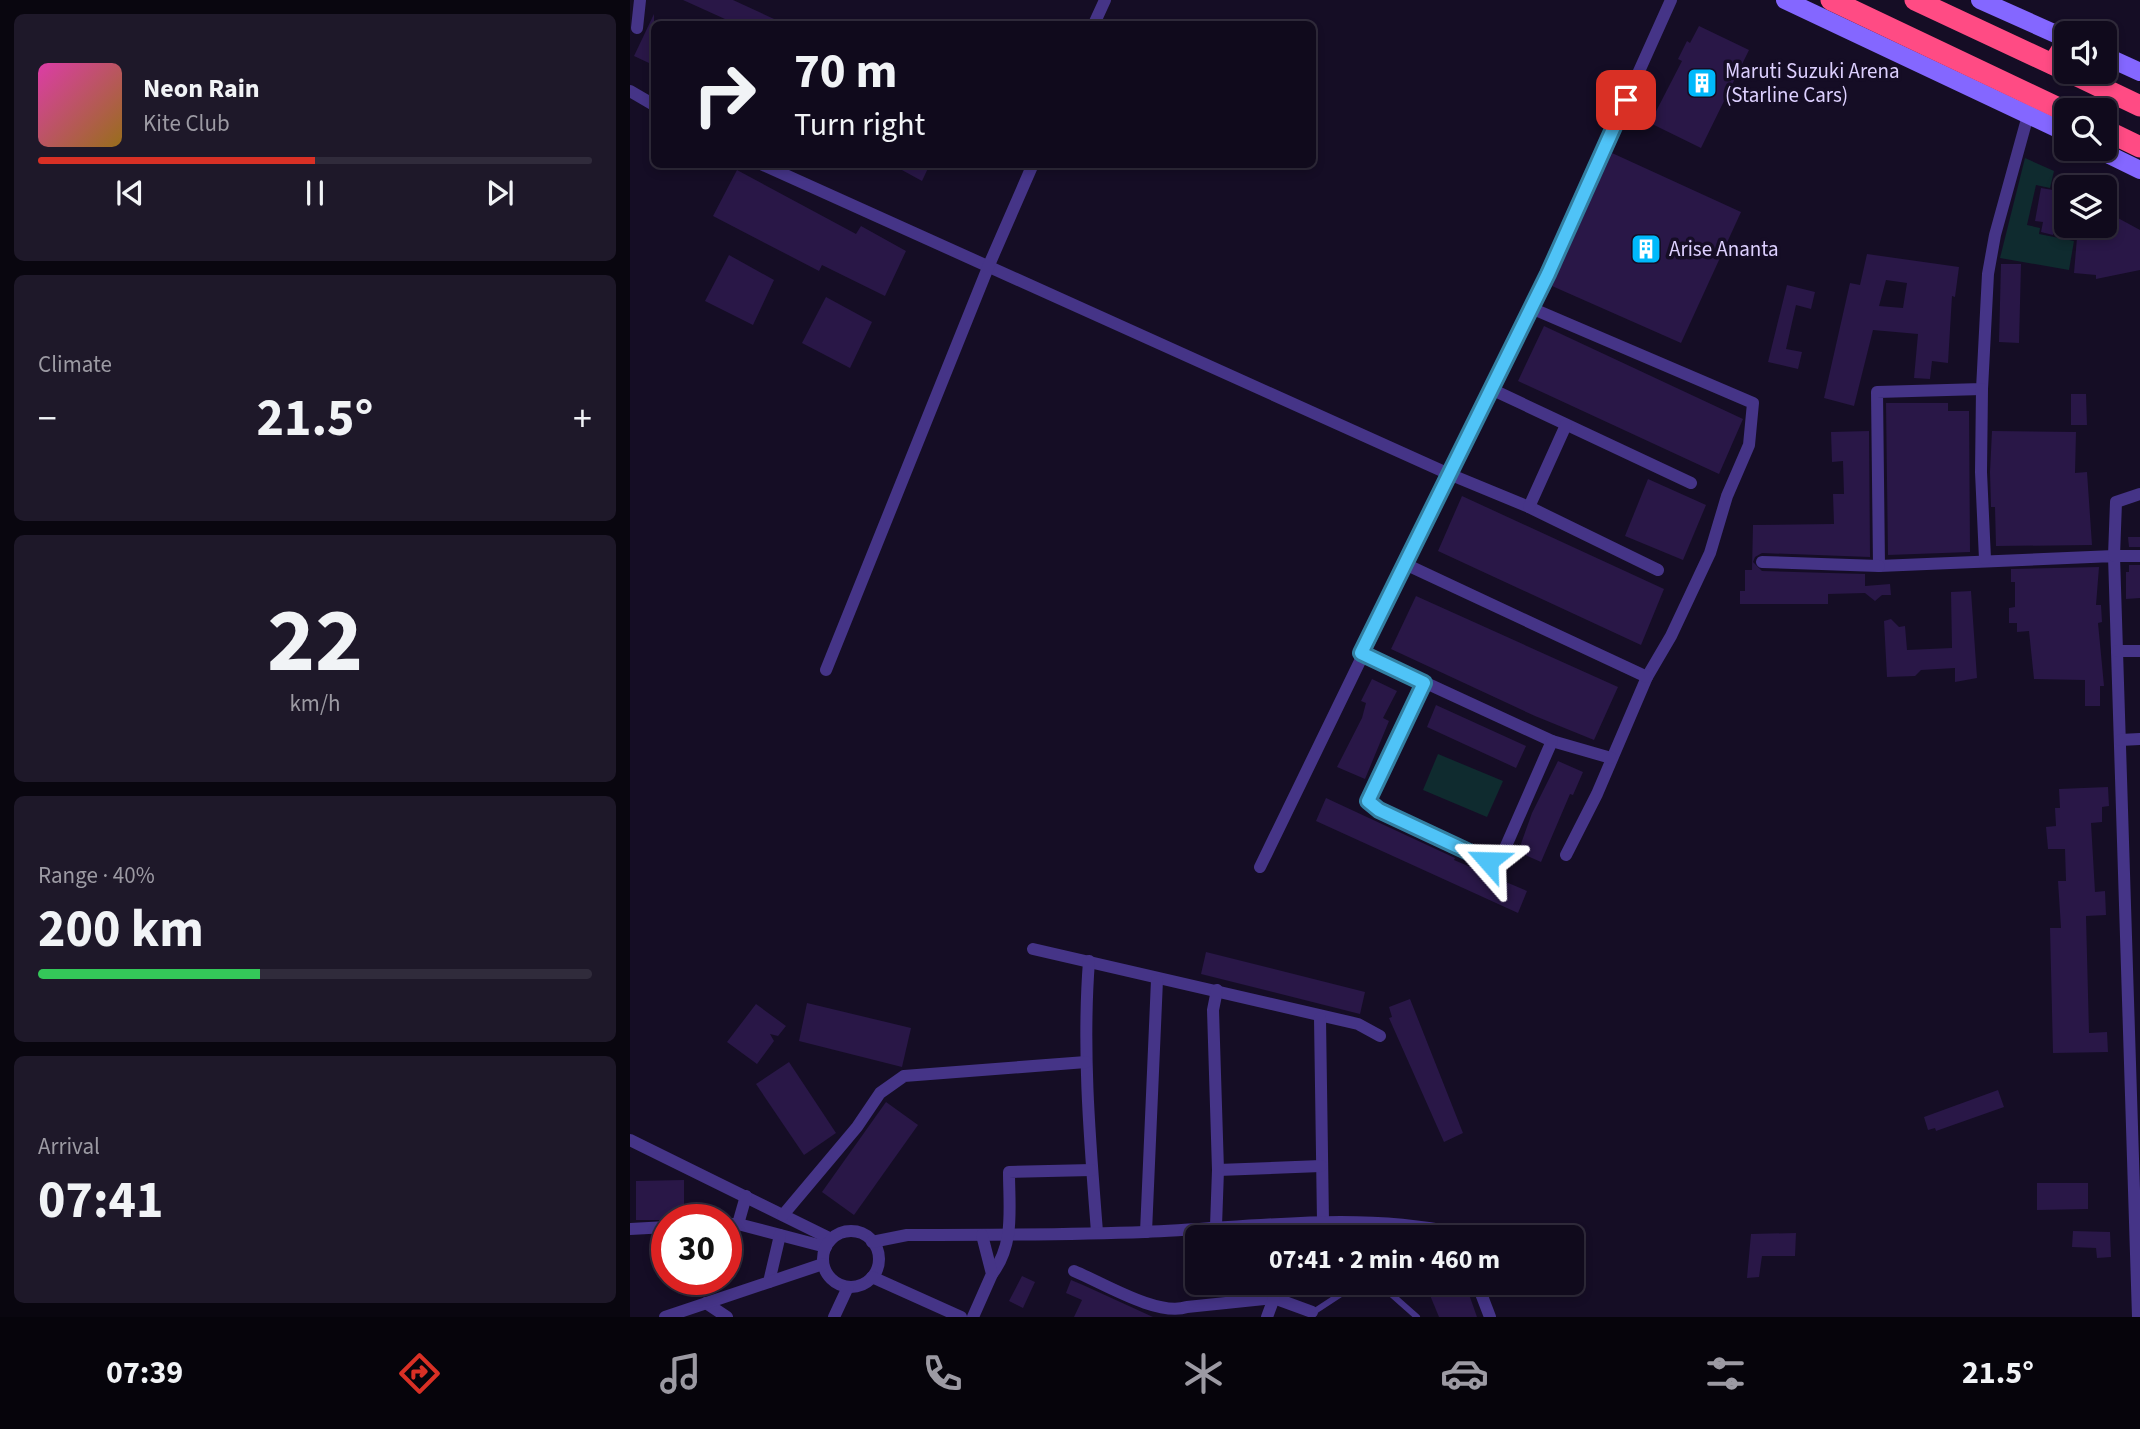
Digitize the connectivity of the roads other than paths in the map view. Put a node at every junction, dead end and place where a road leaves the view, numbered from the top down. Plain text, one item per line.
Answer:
1 (640, 0) edge
2 (1105, 0) edge
3 (1671, 0) edge
4 (1785, 0) edge
5 (1832, 0) edge
6 (1915, 0) edge
7 (1980, 0) edge
8 (1095, 21) edge
9 (637, 28) dead end
10 (2054, 34) edge
11 (2117, 61) edge
12 (2054, 65) edge
13 (2140, 72) edge
14 (2094, 84) edge
15 (630, 91) edge
16 (651, 103) edge
17 (2031, 106) junction
18 (2140, 106) edge
19 (2054, 110) edge
20 (2054, 124) edge
21 (2117, 136) edge
22 (2140, 147) edge
23 (2117, 159) edge
24 (770, 168) edge
25 (1030, 168) edge
26 (2140, 170) edge
27 (989, 265) junction
28 (1531, 307) junction
29 (1491, 389) junction
30 (1983, 389) junction
31 (1566, 425) junction
32 (1449, 474) junction
33 (1691, 483) dead end
34 (2140, 494) edge
35 (1529, 507) junction
36 (2114, 556) junction
37 (2140, 556) edge
38 (1985, 559) junction
39 (1762, 562) dead end
40 (1405, 564) junction
41 (1879, 566) junction
42 (1658, 570) dead end
43 (2117, 651) junction
44 (2140, 651) edge
45 (1361, 653) junction
46 (826, 670) dead end
47 (1647, 677) junction
48 (1424, 683) junction
49 (2140, 739) edge
50 (2120, 740) junction
51 (1552, 741) junction
52 (1611, 758) junction
53 (1566, 855) dead end
54 (1260, 867) dead end
55 (2140, 923) edge
56 (2126, 924) junction
57 (1033, 949) dead end
58 (1089, 961) junction
59 (1157, 980) junction
60 (1217, 990) junction
61 (1320, 1018) junction
62 (1380, 1036) dead end
63 (2135, 1053) edge
64 (1086, 1062) junction
65 (2136, 1095) edge
66 (630, 1140) edge
67 (1321, 1166) junction
68 (1092, 1170) junction
69 (1218, 1170) junction
70 (746, 1196) junction
71 (742, 1204) edge
72 (783, 1215) junction
73 (2138, 1221) edge
74 (1323, 1222) junction
75 (1216, 1225) edge
76 (1243, 1225) edge
77 (1423, 1225) edge
78 (742, 1226) edge
79 (651, 1227) edge
80 (630, 1228) edge
81 (1185, 1228) edge
82 (1146, 1231) junction
83 (1097, 1232) junction
84 (780, 1235) junction
85 (982, 1235) junction
86 (1009, 1235) junction
87 (872, 1242) junction
88 (828, 1243) junction
89 (823, 1265) junction
90 (1074, 1272) dead end
91 (992, 1274) junction
92 (873, 1277) junction
93 (769, 1282) junction
94 (848, 1287) junction
95 (1482, 1295) edge
96 (726, 1297) junction
97 (1274, 1298) junction
98 (706, 1303) junction
99 (1178, 1315) edge
100 (1312, 1315) edge
101 (721, 1316) edge
102 (665, 1317) edge
103 (834, 1317) edge
104 (961, 1317) edge
105 (974, 1317) edge
106 (1267, 1317) edge
107 (1417, 1317) edge
108 (1490, 1317) edge
109 (2138, 1317) edge

1 - 9 street
2 - 8 street
3 - 28 street
4 - 17 street
5 - 17 highway
6 - 12 highway
7 - 10 street
11 - 13 street
14 - 18 highway
15 - 16 street
17 - 19 highway
17 - 20 street
17 - 30 street
21 - 22 highway
23 - 26 street
24 - 27 street
25 - 27 street
27 - 32 street
27 - 46 street
28 - 29 street
28 - 47 street
29 - 31 street
29 - 32 street
30 - 38 street
30 - 41 street
31 - 33 street
31 - 35 street
32 - 35 street
32 - 40 street
34 - 36 street
35 - 42 street
36 - 37 street
36 - 38 street
36 - 43 street
38 - 41 street
39 - 41 street
40 - 45 street
40 - 47 street
43 - 44 street
43 - 50 street
45 - 48 street
45 - 54 street
47 - 52 street
48 - 51 street
48 - 51 street
49 - 50 street
50 - 56 street
51 - 52 street
52 - 53 street
55 - 56 street
56 - 63 street
57 - 58 street
58 - 59 street
58 - 64 street
59 - 60 street
59 - 82 street
60 - 61 street
60 - 69 street
61 - 62 street
61 - 67 street
63 - 65 street
64 - 68 street
64 - 72 street
65 - 73 street
66 - 70 street
67 - 69 street
67 - 74 street
68 - 83 street
68 - 86 street
69 - 75 street
70 - 71 street
70 - 72 street
72 - 88 street
73 - 109 street
74 - 76 street
74 - 77 street
78 - 84 street
79 - 80 street
81 - 82 street
82 - 83 street
83 - 86 street
84 - 88 street
84 - 93 street
85 - 86 street
85 - 87 street
85 - 91 street
86 - 91 street
87 - 88 street
87 - 92 street
88 - 89 street
89 - 93 street
89 - 94 street
90 - 99 street
91 - 105 street
92 - 94 street
92 - 104 street
93 - 96 street
94 - 103 street
95 - 108 street
96 - 98 street
96 - 101 street
97 - 99 street
97 - 100 street
97 - 106 street
98 - 101 street
98 - 102 street
100 - 107 lane

